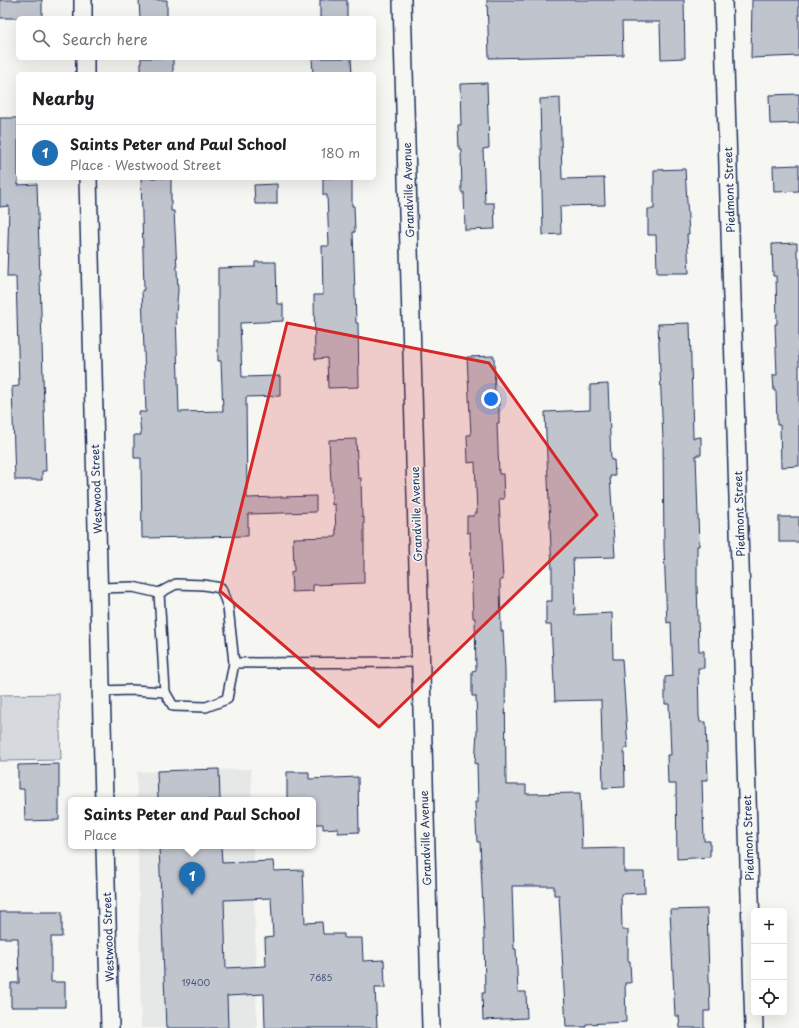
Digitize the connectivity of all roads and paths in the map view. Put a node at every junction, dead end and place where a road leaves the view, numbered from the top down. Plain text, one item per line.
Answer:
1 (83, 0) edge
2 (402, 0) edge
3 (723, 0) edge
4 (84, 16) edge
5 (84, 60) edge
6 (85, 72) edge
7 (88, 180) edge
8 (99, 588) junction
9 (160, 593) junction
10 (420, 662) junction
11 (234, 663) junction
12 (101, 692) junction
13 (165, 692) junction
14 (104, 797) edge
15 (106, 849) edge
16 (110, 1028) edge
17 (430, 1028) edge
18 (754, 1028) edge

1 - 4 street
2 - 10 street, Grandville Avenue
3 - 18 street, Piedmont Street
5 - 6 street
7 - 8 street, Westwood Street
8 - 9 lane
8 - 12 street, Westwood Street
9 - 11 lane
9 - 13 lane
10 - 11 lane
10 - 17 street, Grandville Avenue
11 - 13 lane
12 - 13 lane
12 - 14 street, Westwood Street
15 - 16 street, Westwood Street

